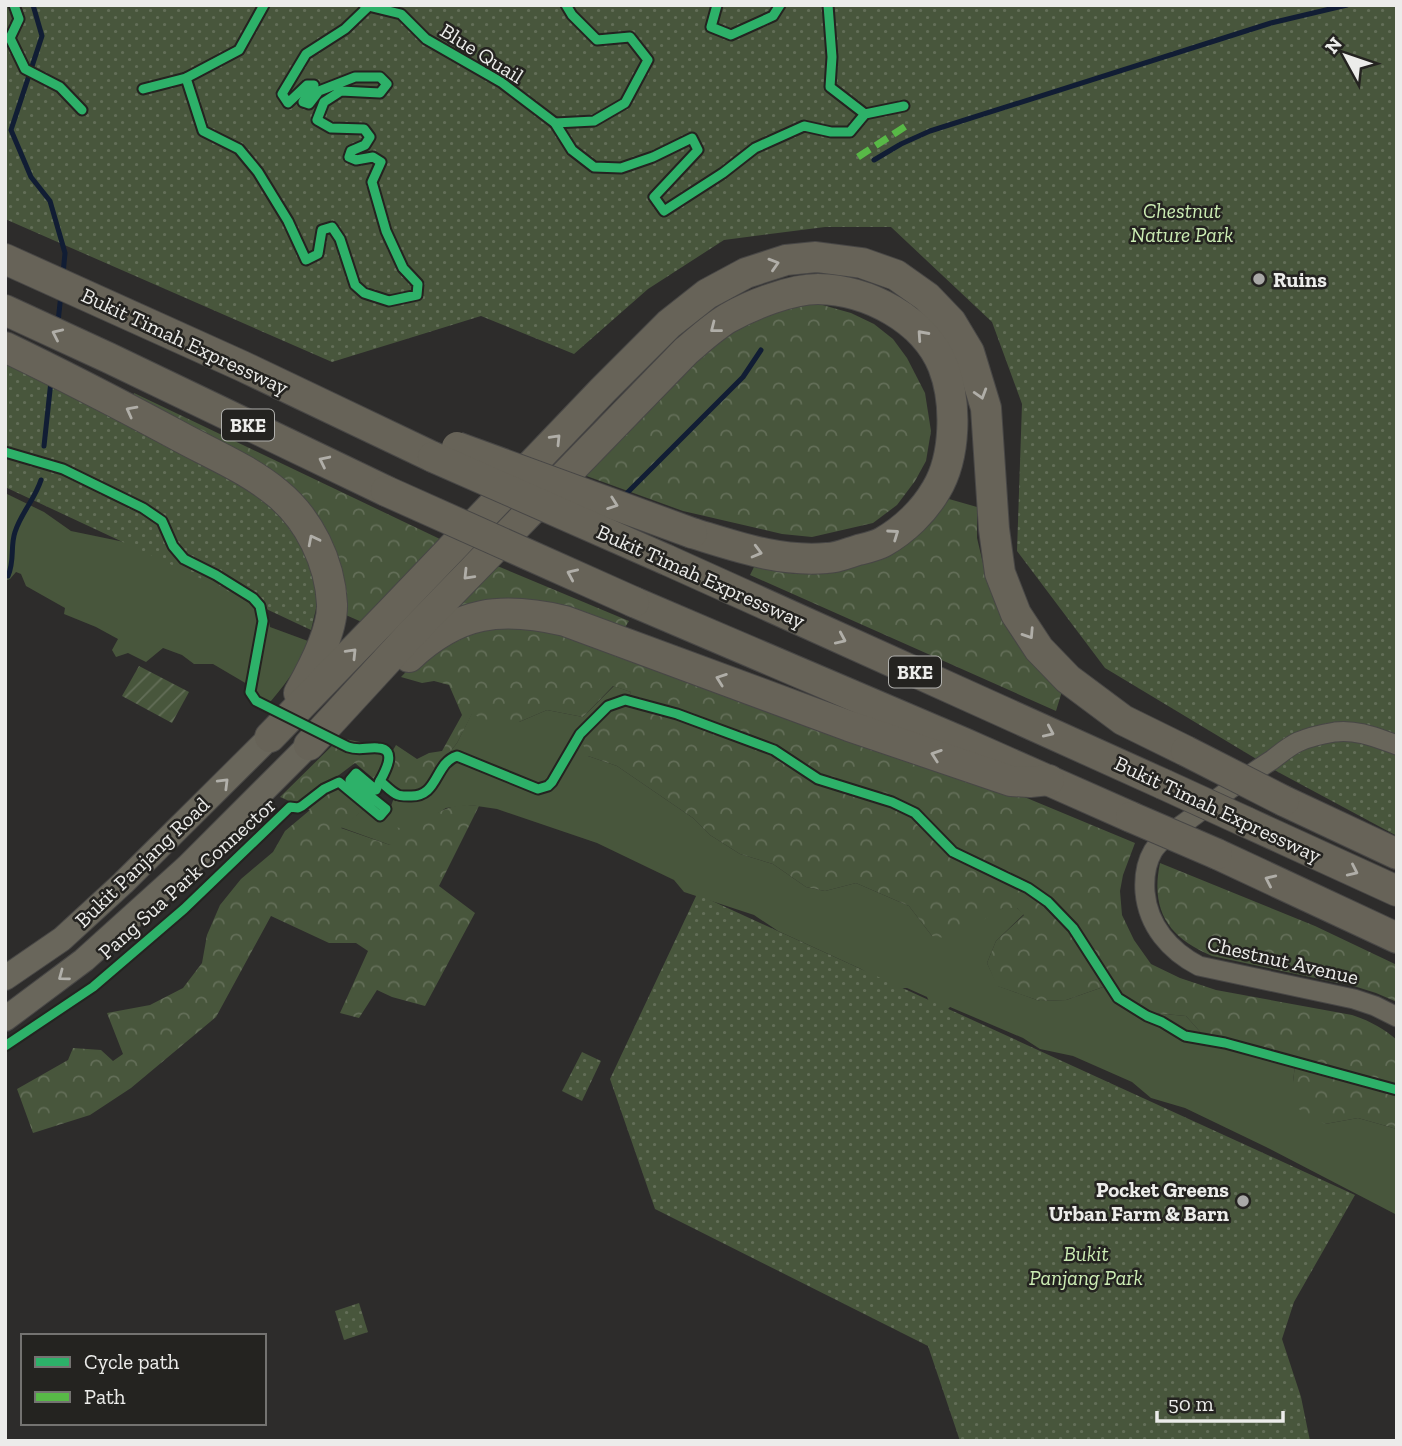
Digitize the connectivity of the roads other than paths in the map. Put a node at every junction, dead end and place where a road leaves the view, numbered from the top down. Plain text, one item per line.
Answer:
1 (5, 259) edge
2 (5, 310) edge
3 (5, 347) edge
4 (445, 452) junction
5 (410, 628) junction
6 (270, 737) junction
7 (309, 745) joint
8 (1397, 745) edge
9 (1049, 780) junction
10 (1397, 854) edge
11 (1397, 891) edge
12 (1397, 938) edge
13 (5, 978) edge
14 (1397, 1017) edge
15 (5, 1019) edge

1 - 4 highway, Bukit Timah Expressway / BKE
9 -> 2 highway, Bukit Timah Expressway / BKE, bridge
6 -> 3 highway
4 -> 5 highway, bridge
4 -> 11 highway, Bukit Timah Expressway / BKE, bridge
6 -> 5 highway
5 - 7 highway
9 -> 5 highway
5 -> 10 highway, bridge
13 -> 6 main road, Bukit Panjang Road
7 -> 15 main road, Bukit Panjang Road
8 - 14 street, Chestnut Avenue
12 -> 9 highway, Bukit Timah Expressway / BKE, bridge

